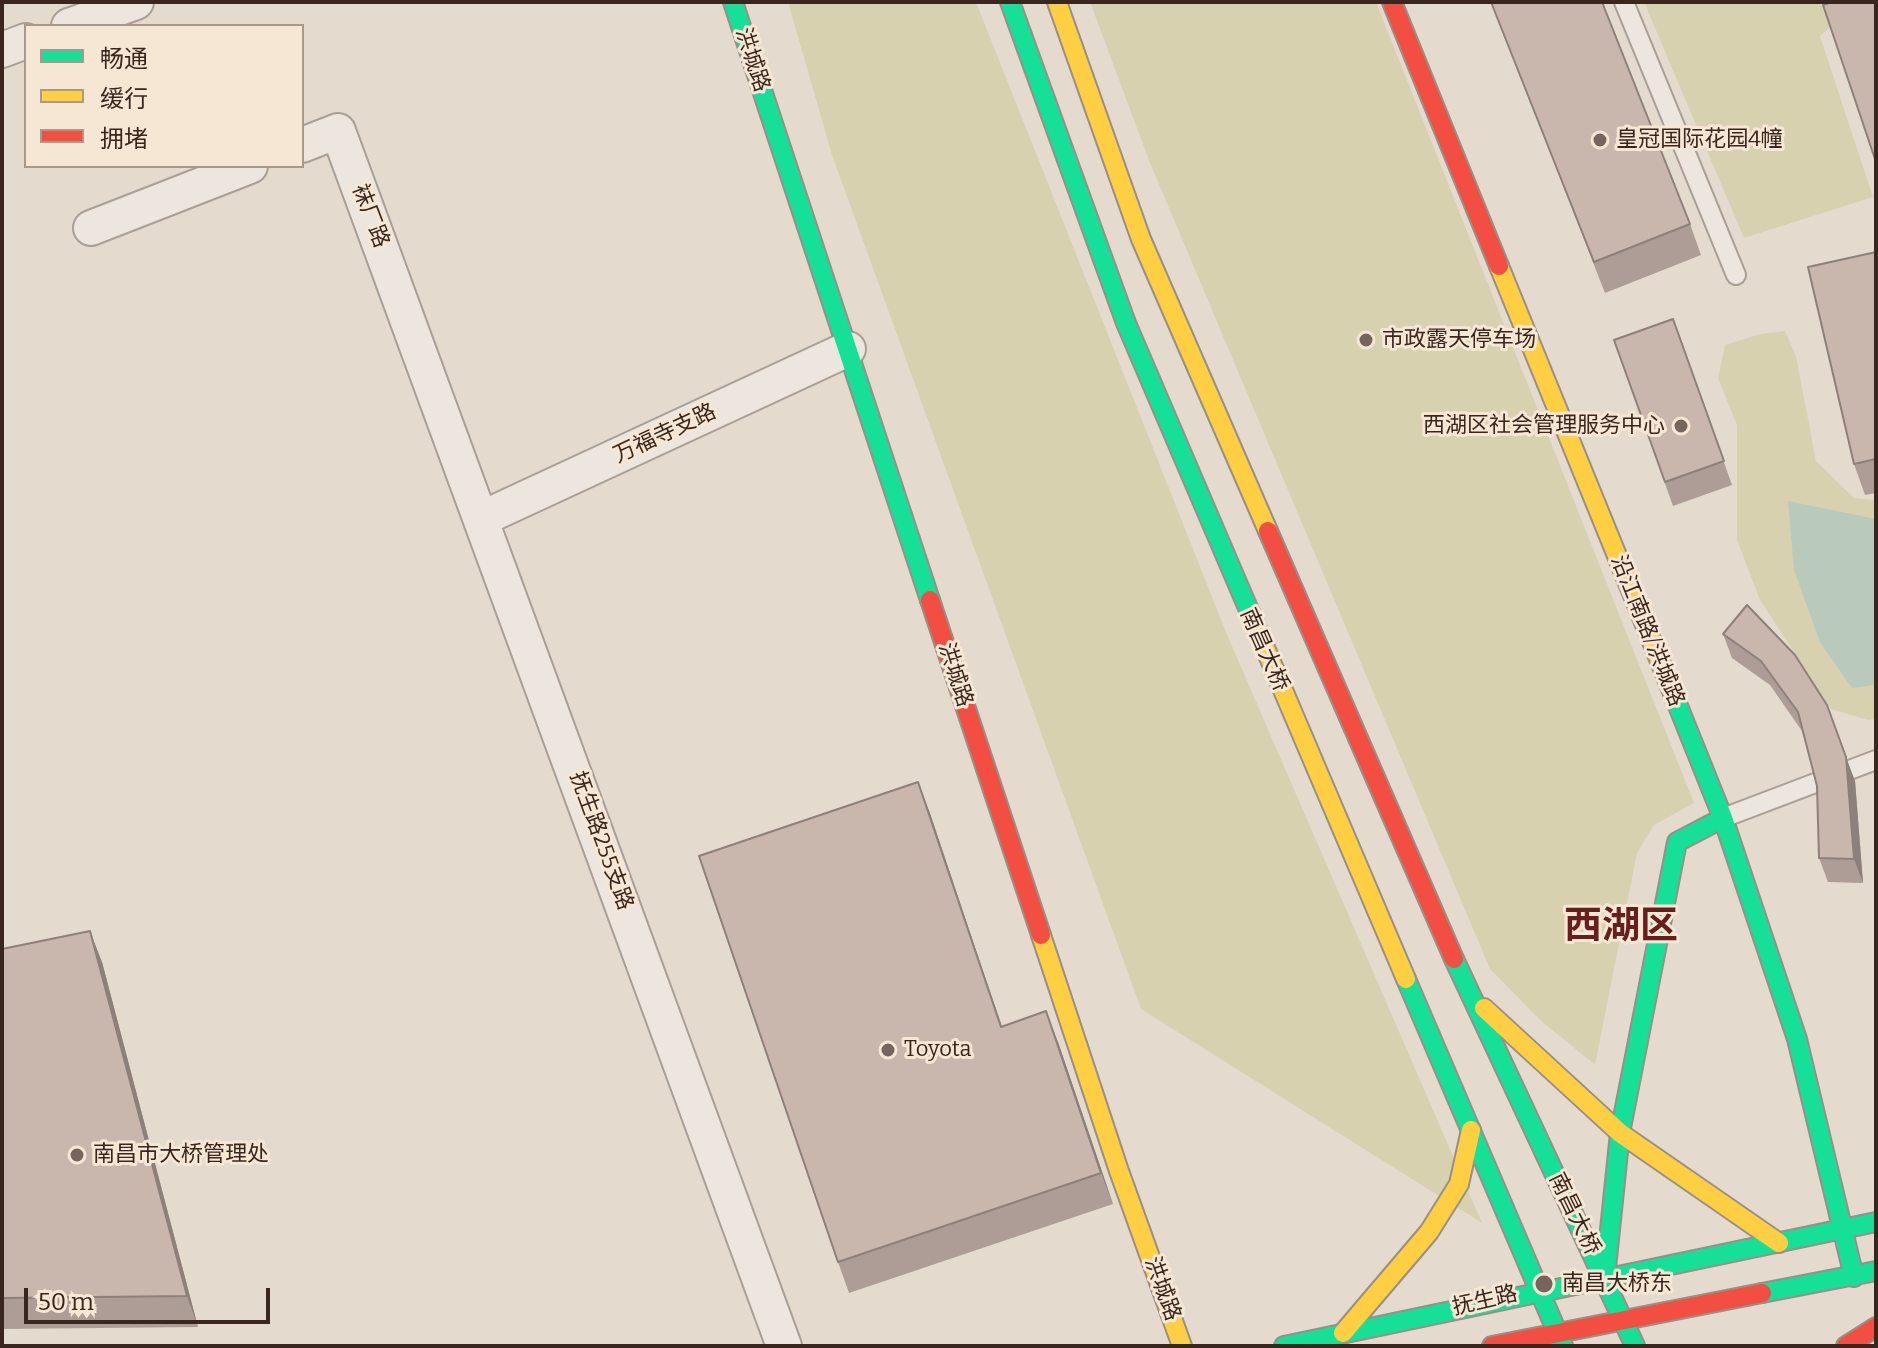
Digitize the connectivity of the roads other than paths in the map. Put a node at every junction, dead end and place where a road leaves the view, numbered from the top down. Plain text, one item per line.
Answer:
1 (136, 2) edge
2 (733, 2) edge
3 (1010, 2) edge
4 (1057, 2) edge
5 (1392, 2) edge
6 (1624, 2) edge
7 (75, 24) edge
8 (24, 42) edge
9 (2, 50) edge
10 (304, 144) edge
11 (245, 168) edge
12 (91, 228) dead end
13 (1736, 275) dead end
14 (416, 337) joint
15 (848, 349) junction
16 (483, 518) junction
17 (1876, 760) edge
18 (1723, 818) junction
19 (1469, 994) junction
20 (1471, 1130) junction
21 (1620, 1133) junction
22 (1876, 1222) edge
23 (1844, 1230) junction
24 (1779, 1243) junction
25 (1876, 1271) edge
26 (1854, 1277) junction
27 (1605, 1278) junction
28 (1538, 1290) junction
29 (1623, 1320) junction
30 (1876, 1327) edge
31 (1343, 1333) junction
32 (1560, 1339) edge
33 (784, 1346) edge
34 (1182, 1346) edge
35 (1284, 1346) edge
36 (1492, 1346) edge
37 (1635, 1346) edge
38 (1846, 1346) edge

1 - 7 street
2 - 15 main road, 洪城路
3 - 20 main road, 南昌大桥
4 - 19 main road, 南昌大桥
5 - 18 main road, 沿江南路/洪城路
6 - 13 lane
8 - 9 street
10 - 14 street, 袜厂路
11 - 12 street
14 - 16 street, 抚生路255支路
15 - 16 street, 万福寺支路
15 - 34 main road, 洪城路
16 - 33 street, 抚生路255支路
17 - 18 lane
18 - 21 main road
18 - 23 main road, 沿江南路/洪城路
19 - 21 main road
19 - 27 main road, 南昌大桥
20 - 28 main road, 南昌大桥
20 - 31 main road
21 - 24 main road
21 - 27 main road
22 - 23 main road, 抚生路
23 - 24 main road, 抚生路
23 - 26 main road, 沿江南路/洪城路
24 - 27 main road, 抚生路
25 - 26 main road, 抚生路
26 - 29 main road, 抚生路
27 - 28 main road, 抚生路
27 - 29 main road
28 - 31 main road, 抚生路
28 - 32 main road
29 - 32 main road, 抚生路
29 - 37 main road
30 - 38 main road
31 - 35 main road, 抚生路
32 - 36 main road, 抚生路

